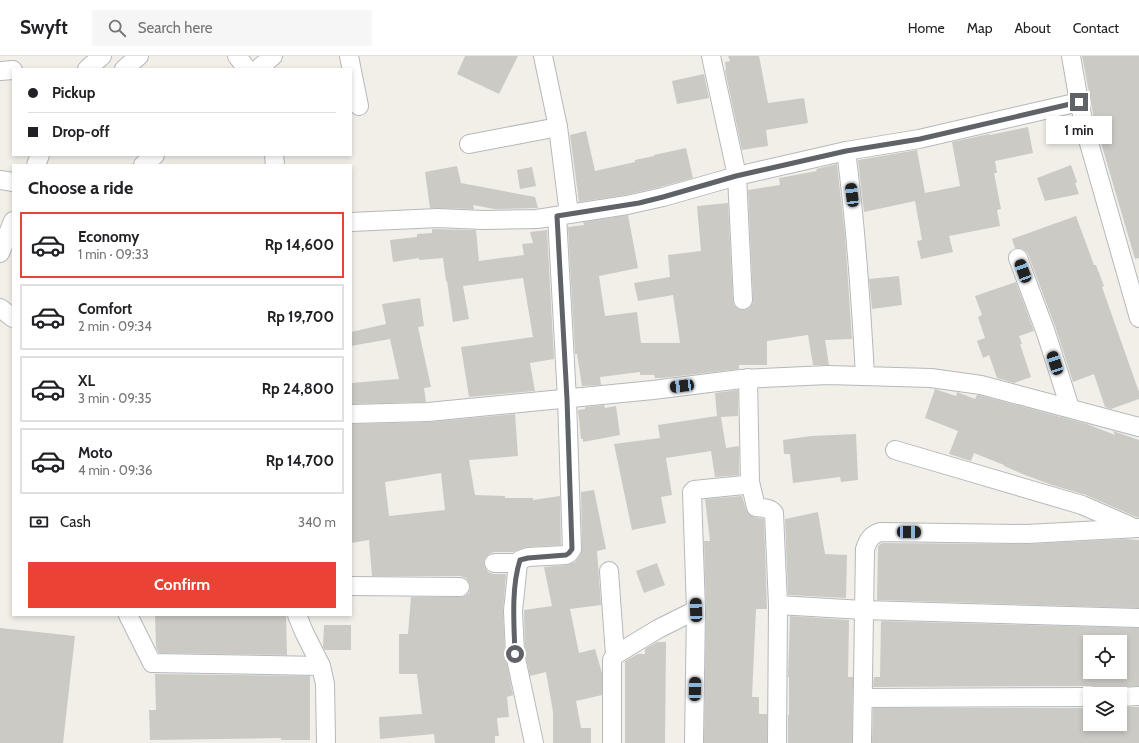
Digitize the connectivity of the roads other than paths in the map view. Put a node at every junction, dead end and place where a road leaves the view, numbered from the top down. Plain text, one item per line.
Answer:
1 (102, 56) edge
2 (139, 56) edge
3 (237, 56) edge
4 (273, 56) edge
5 (349, 56) edge
6 (543, 56) edge
7 (710, 56) edge
8 (1071, 56) edge
9 (88, 68) edge
10 (125, 68) edge
11 (246, 68) edge
12 (259, 68) edge
13 (351, 68) edge
14 (12, 70) edge
15 (0, 71) edge
16 (352, 71) edge
17 (1079, 102) junction
18 (359, 106) dead end
19 (558, 127) junction
20 (469, 144) dead end
21 (846, 151) junction
22 (154, 156) edge
23 (144, 164) edge
24 (736, 176) junction
25 (0, 180) edge
26 (12, 182) edge
27 (563, 215) junction
28 (352, 222) edge
29 (12, 223) edge
30 (0, 253) edge
31 (1018, 258) dead end
32 (743, 300) dead end
33 (0, 308) edge
34 (12, 317) edge
35 (1139, 318) edge
36 (865, 376) junction
37 (748, 378) junction
38 (567, 399) junction
39 (1070, 408) junction
40 (352, 414) edge
41 (1139, 427) edge
42 (896, 450) dead end
43 (750, 482) junction
44 (1137, 528) edge
45 (494, 563) dead end
46 (518, 563) junction
47 (609, 571) dead end
48 (352, 586) edge
49 (460, 587) dead end
50 (778, 605) junction
51 (696, 610) junction
52 (863, 610) junction
53 (128, 616) edge
54 (297, 616) edge
55 (1139, 618) edge
56 (615, 655) junction
57 (321, 666) junction
58 (1127, 696) edge
59 (1139, 696) edge
60 (1083, 697) edge
61 (863, 698) junction
62 (326, 743) edge
63 (534, 743) edge
64 (612, 743) edge
65 (694, 743) edge
66 (777, 743) edge
67 (862, 743) edge

1 - 9 street
2 - 10 street
3 - 11 street
4 - 12 street
5 - 13 street
6 - 19 street
7 - 24 street
8 - 17 street
14 - 15 street
16 - 18 street
17 - 21 street
17 - 35 street
19 - 20 street
19 - 27 street
21 - 24 street
21 - 36 street
22 - 23 street
24 - 27 street
24 - 32 street
25 - 26 street
27 - 28 street
27 - 38 street
29 - 30 street
31 - 39 street
33 - 34 street
36 - 37 street
36 - 39 street
37 - 38 street
37 - 43 street
38 - 40 street
38 - 46 street
39 - 41 street
42 - 44 street
43 - 50 street
43 - 51 street
44 - 52 street
45 - 46 street
46 - 63 street
47 - 56 street
48 - 49 street
50 - 52 street
50 - 66 street
51 - 56 street
51 - 65 street
52 - 55 street
52 - 61 street
53 - 57 street
54 - 57 street
56 - 64 street
57 - 62 street
58 - 59 street
60 - 61 street
61 - 67 street

